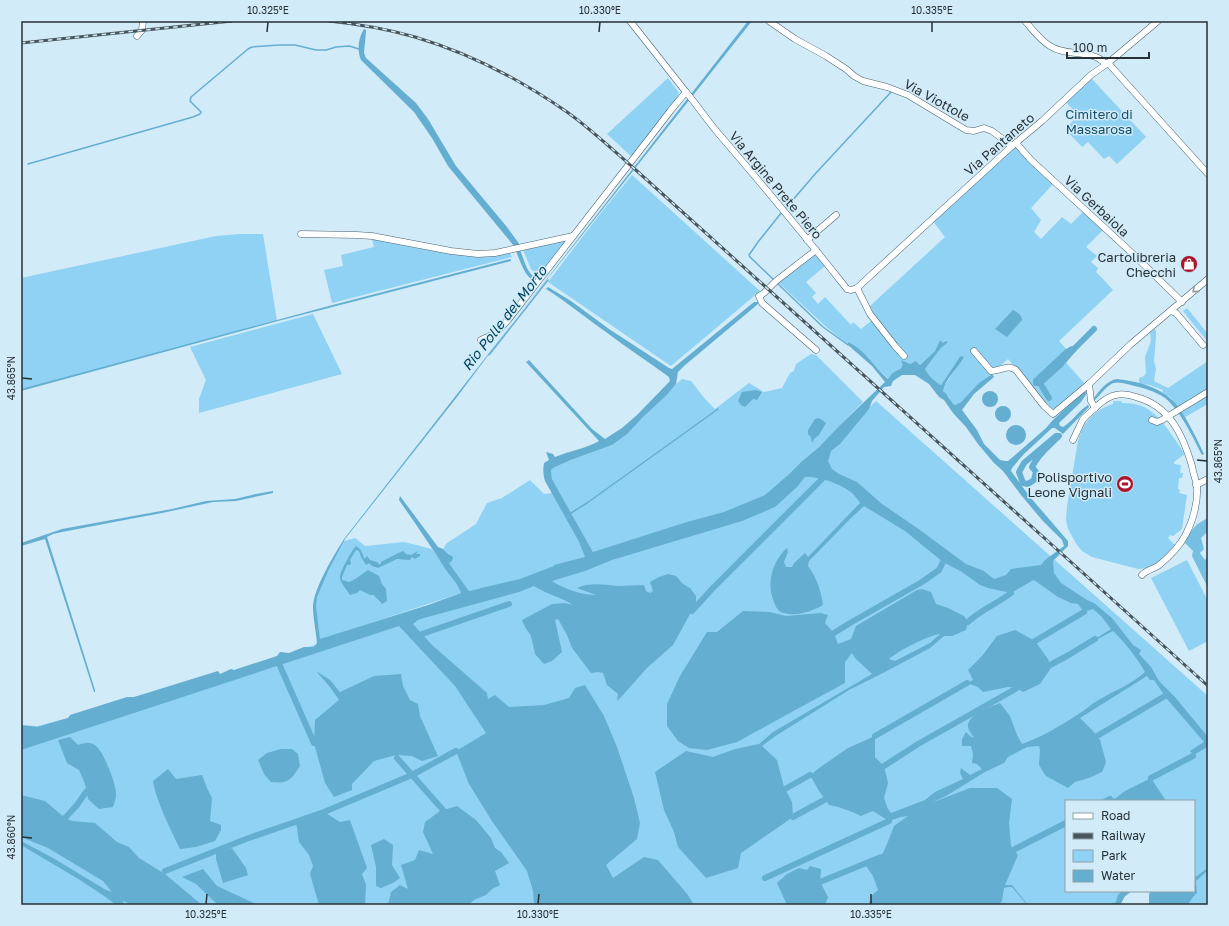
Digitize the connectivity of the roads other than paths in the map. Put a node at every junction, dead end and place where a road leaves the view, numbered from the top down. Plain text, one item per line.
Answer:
1 (143, 21) edge
2 (630, 21) edge
3 (770, 21) edge
4 (1026, 21) edge
5 (1158, 21) edge
6 (137, 36) dead end
7 (1107, 64) junction
8 (686, 93) junction
9 (1014, 144) junction
10 (1208, 174) edge
11 (836, 215) dead end
12 (301, 234) dead end
13 (574, 236) junction
14 (807, 240) junction
15 (816, 250) junction
16 (1208, 279) edge
17 (857, 288) junction
18 (1182, 302) junction
19 (1171, 311) junction
20 (481, 340) dead end
21 (1203, 345) dead end
22 (816, 350) dead end
23 (974, 352) dead end
24 (904, 356) dead end
25 (1089, 384) junction
26 (1208, 392) edge
27 (1095, 408) junction
28 (1168, 417) junction
29 (1152, 420) dead end
30 (1073, 440) dead end
31 (1208, 479) edge
32 (1196, 485) junction
33 (1142, 575) dead end

1 - 6 street
2 - 8 street, Via Argine Prete Piero
3 - 9 street, Via Viottole
4 - 7 street
5 - 7 street, Via Pantaneto
7 - 9 street, Via Pantaneto
7 - 10 street
8 - 13 street
8 - 14 street, Via Argine Prete Piero
9 - 17 street, Via Pantaneto
9 - 18 street, Via Gerbaiola
11 - 14 street
12 - 13 street
13 - 20 street
14 - 15 street, Via Argine Prete Piero
15 - 17 street, Via Argine Prete Piero
15 - 22 street
16 -> 18 street
17 - 24 street
18 - 19 street
19 - 21 street
19 - 25 street
23 - 25 street
25 - 27 street
26 - 28 street
27 - 28 street
27 - 30 street
28 - 29 street
28 - 32 street
31 - 32 street
32 - 33 street

